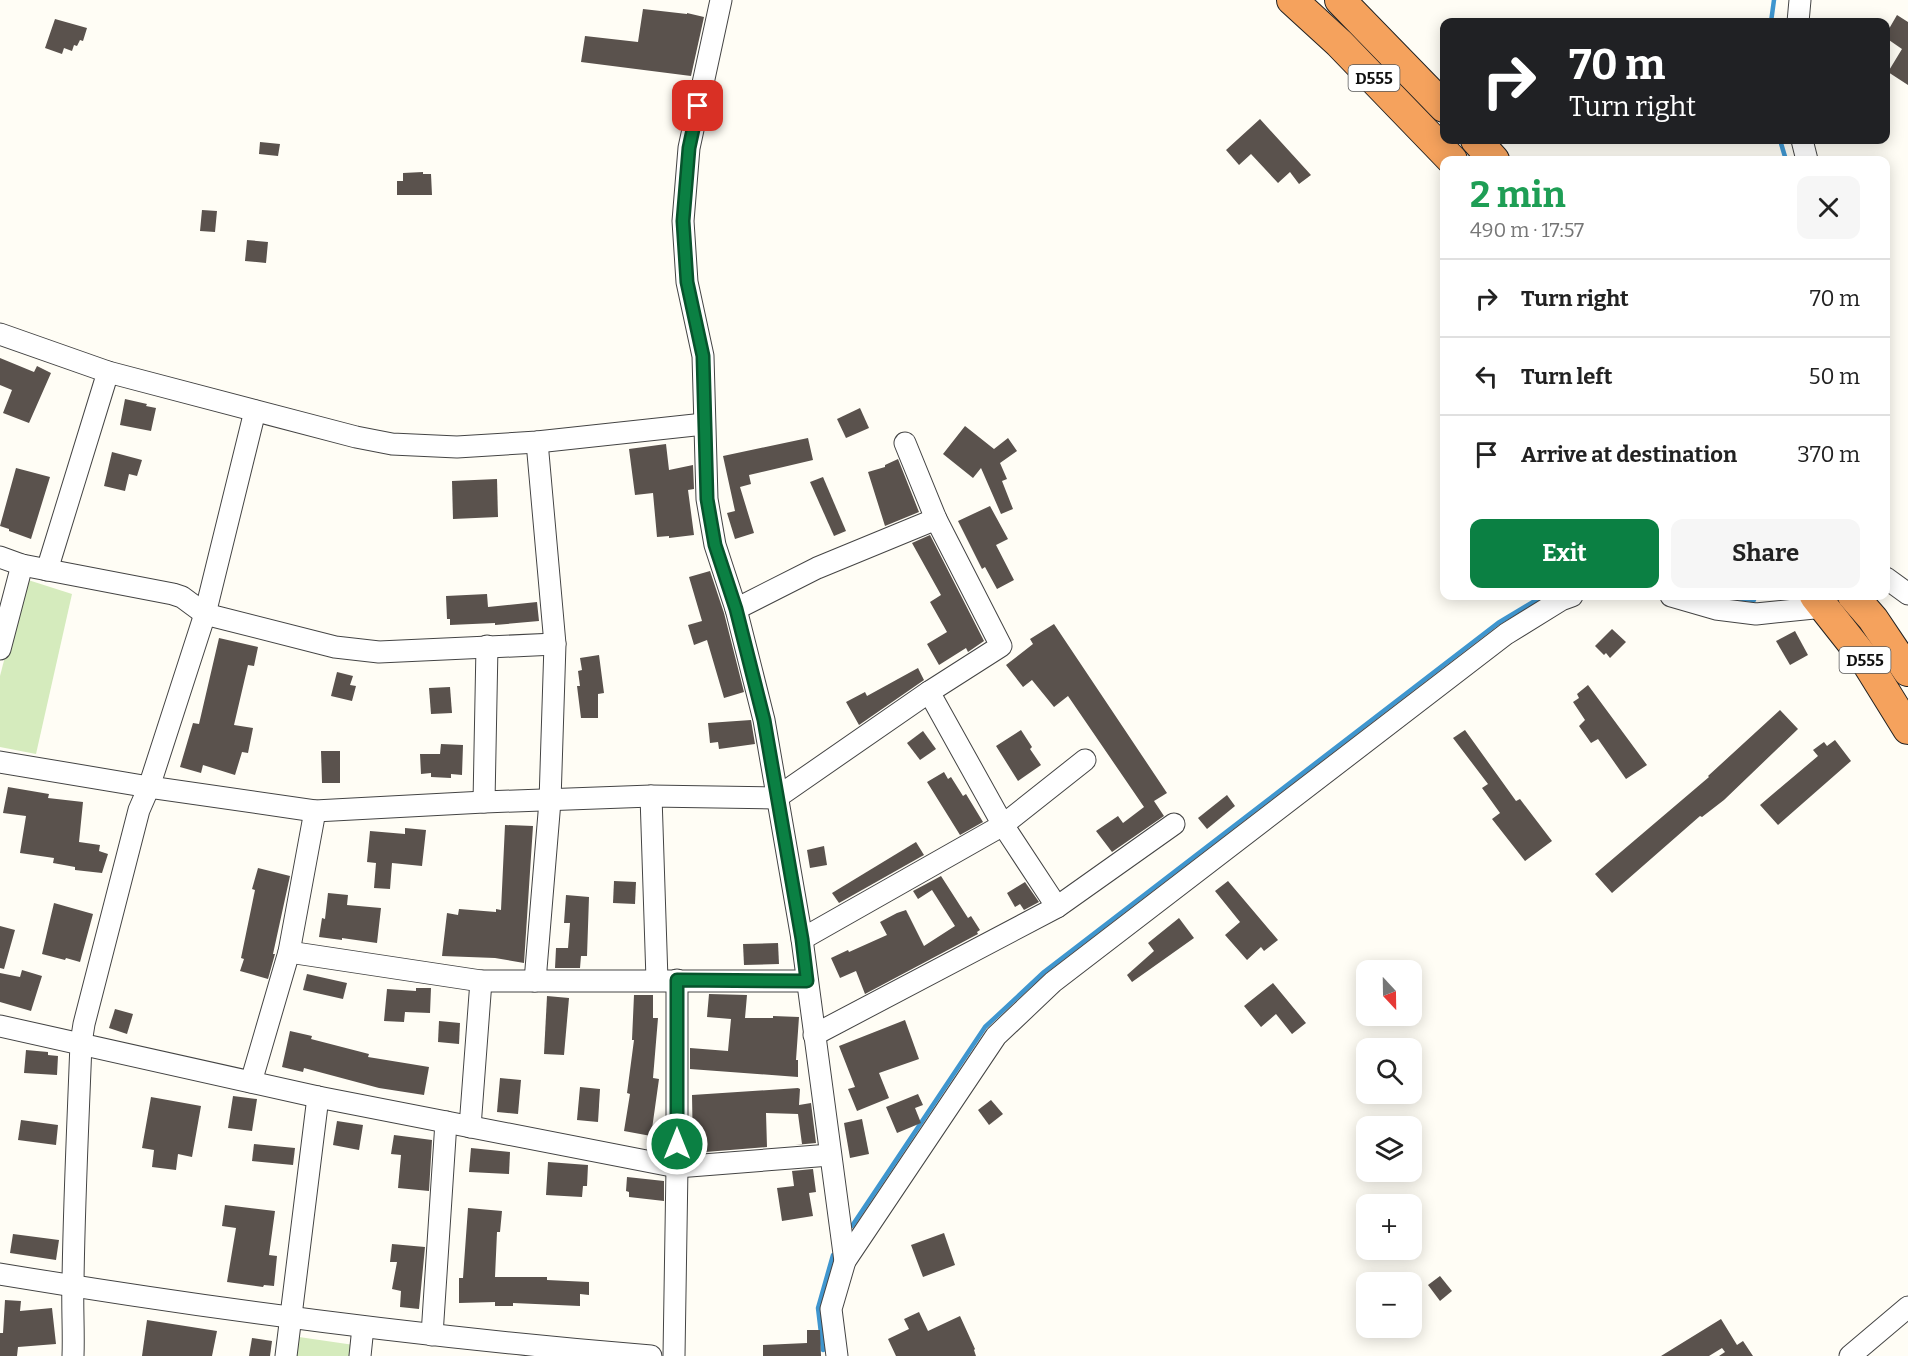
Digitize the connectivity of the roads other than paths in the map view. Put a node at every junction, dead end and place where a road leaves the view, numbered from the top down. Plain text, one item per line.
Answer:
1 (721, 0) edge
2 (1292, 0) edge
3 (1340, 0) edge
4 (1800, 0) edge
5 (1798, 18) edge
6 (1440, 103) edge
7 (1480, 144) edge
8 (1448, 156) edge
9 (1490, 156) edge
10 (0, 334) edge
11 (108, 372) junction
12 (255, 411) junction
13 (704, 423) junction
14 (537, 442) junction
15 (905, 443) dead end
16 (936, 519) junction
17 (0, 557) edge
18 (22, 565) junction
19 (48, 570) junction
20 (1890, 581) edge
21 (1908, 594) edge
22 (1561, 600) edge
23 (1685, 600) edge
24 (1856, 600) edge
25 (1820, 601) edge
26 (736, 609) junction
27 (205, 614) junction
28 (555, 644) junction
29 (487, 646) junction
30 (0, 649) edge
31 (1908, 671) edge
32 (929, 692) junction
33 (1908, 729) edge
34 (1085, 760) dead end
35 (0, 762) edge
36 (149, 787) junction
37 (651, 796) junction
38 (776, 798) junction
39 (550, 801) junction
40 (484, 802) junction
41 (315, 811) junction
42 (1174, 824) dead end
43 (1003, 825) junction
44 (1057, 908) junction
45 (802, 939) junction
46 (289, 952) junction
47 (667, 980) junction
48 (481, 981) junction
49 (535, 981) junction
50 (807, 981) junction
51 (0, 1026) edge
52 (814, 1035) junction
53 (81, 1043) junction
54 (251, 1082) junction
55 (318, 1097) junction
56 (446, 1122) junction
57 (470, 1127) junction
58 (830, 1155) junction
59 (677, 1167) junction
60 (845, 1261) junction
61 (0, 1274) edge
62 (72, 1286) junction
63 (1908, 1307) edge
64 (290, 1318) junction
65 (363, 1327) junction
66 (432, 1335) junction
67 (501, 1350) edge
68 (73, 1356) edge
69 (286, 1356) edge
70 (360, 1356) edge
71 (651, 1356) edge
72 (674, 1356) edge
73 (837, 1356) edge
74 (1850, 1356) edge

1 - 13 street
2 - 8 highway, D555
3 - 6 highway, D555
4 - 5 street
7 - 9 highway
10 - 11 street
11 - 12 street
11 - 19 street
12 - 14 street
12 - 27 street
13 - 14 street
13 - 26 street
14 - 28 street
15 - 16 street
16 - 26 street
16 - 32 street
17 - 18 street
18 - 19 street
18 - 30 street
19 - 27 street
20 - 21 street
22 - 60 street
23 - 25 street
24 - 31 highway, D555
25 - 33 highway, D555
26 - 38 street
27 - 29 street
27 - 36 street
28 - 29 street
28 - 39 street
29 - 40 street
32 - 38 street
32 - 43 street
34 - 43 street
35 - 36 street
36 - 41 street
36 - 53 street
37 - 38 street
37 - 39 street
37 - 47 street
38 - 45 street
39 - 40 street
39 - 49 street
40 - 41 street
41 - 46 street
42 - 44 street
43 - 44 street
43 - 45 street
44 - 52 street
45 - 50 street
46 - 48 street
46 - 54 street
47 - 49 street
47 - 50 street
47 - 59 street
48 - 49 street
48 - 57 street
50 - 52 street
51 - 53 street
52 - 58 street
53 - 54 street
53 - 62 street
54 - 55 street
55 - 56 street
55 - 64 street
56 - 57 street
56 - 66 street
57 - 59 street
58 - 59 street
58 - 60 street
59 - 72 street
60 - 73 street
61 - 62 street
62 - 64 street
62 - 68 street
63 - 74 street
64 - 65 street
64 - 69 street
65 - 66 street
65 - 70 street
66 - 67 street
67 - 71 street

